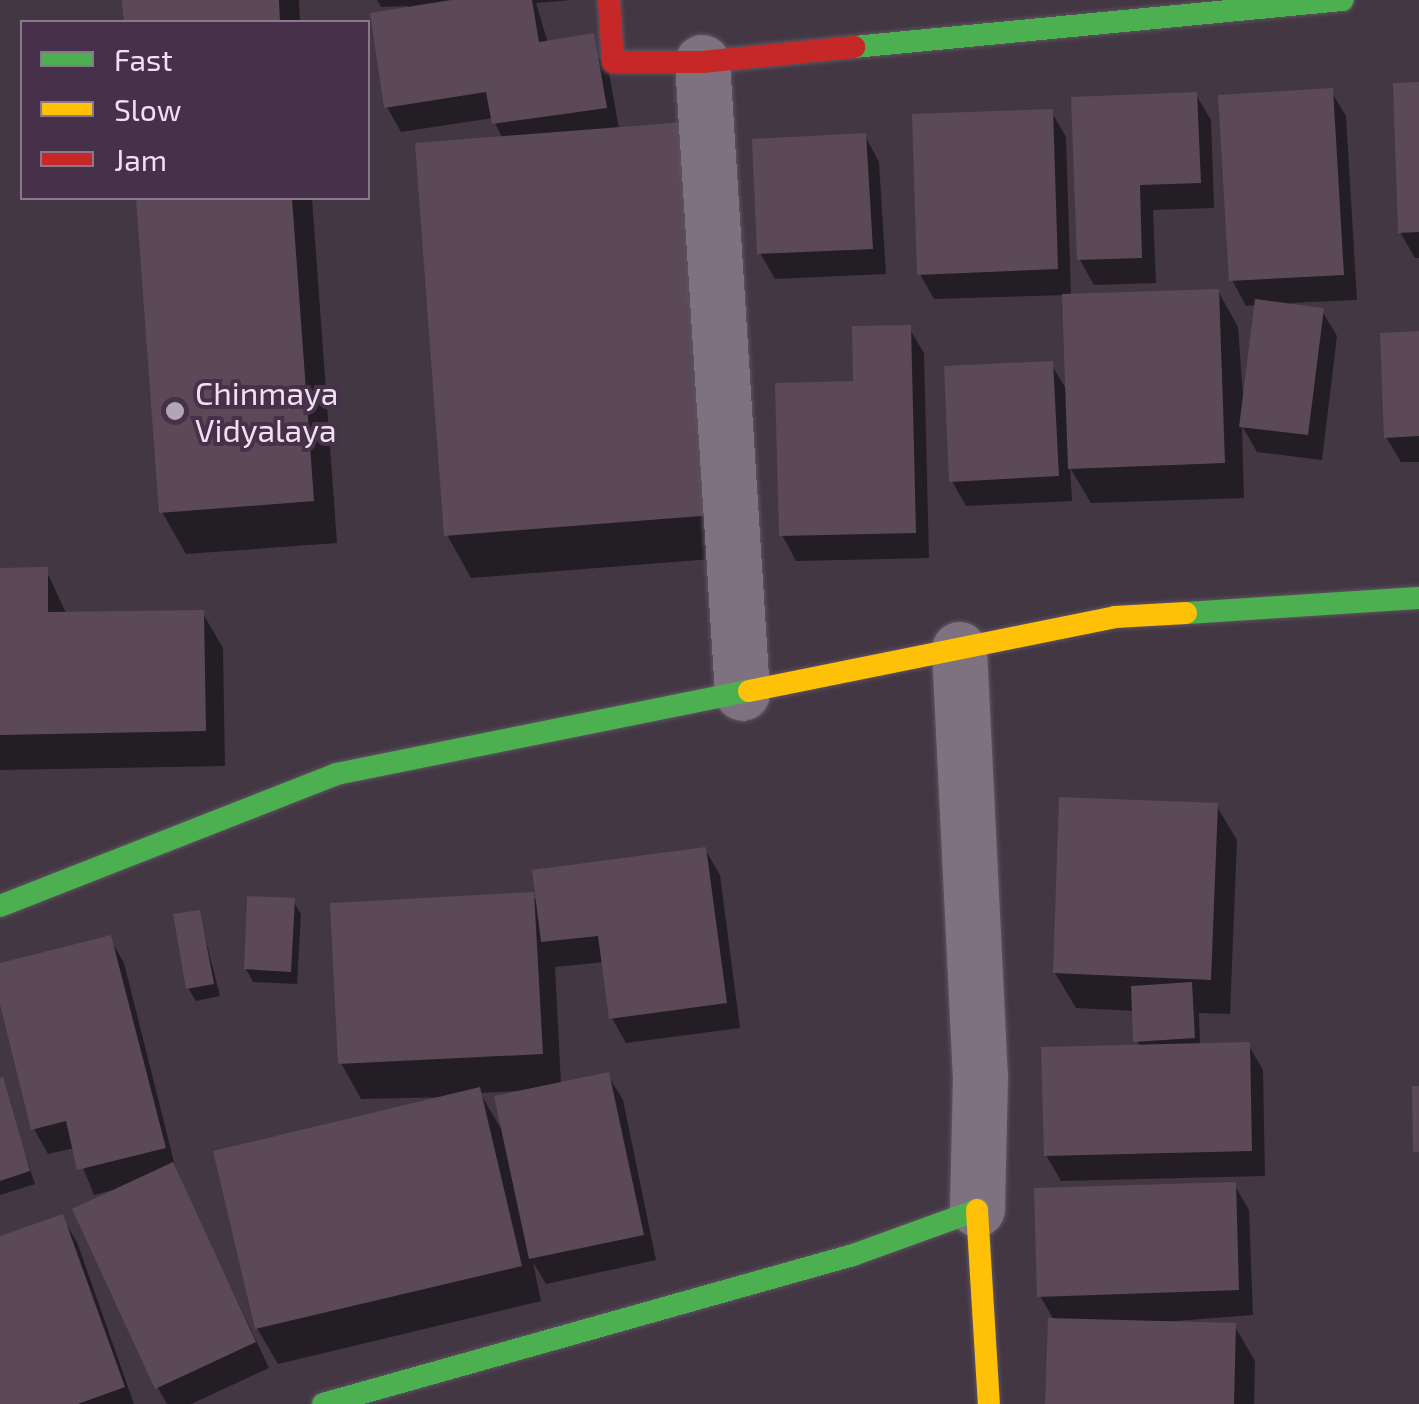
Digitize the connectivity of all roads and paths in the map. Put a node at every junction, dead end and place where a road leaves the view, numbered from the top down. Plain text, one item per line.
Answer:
1 (608, 0) edge
2 (1343, 0) edge
3 (702, 62) junction
4 (1419, 598) edge
5 (960, 648) junction
6 (742, 692) junction
7 (0, 906) edge
8 (977, 1209) junction
9 (323, 1404) edge
10 (989, 1404) edge

1 - 3 street
2 - 3 street
3 - 6 street
4 - 5 street
5 - 6 street
5 - 8 street
6 - 7 street
8 - 9 street
8 - 10 street

